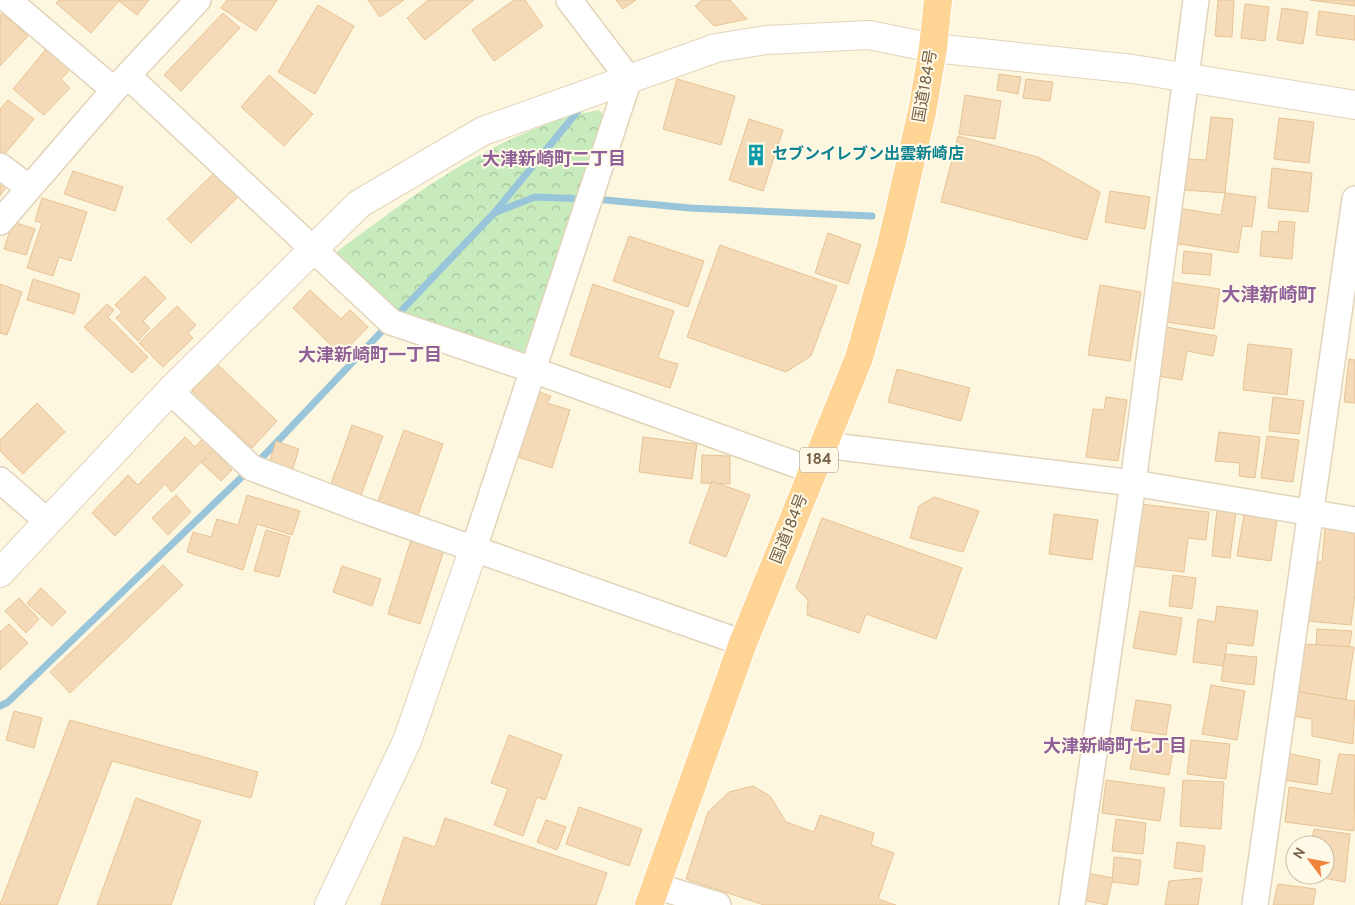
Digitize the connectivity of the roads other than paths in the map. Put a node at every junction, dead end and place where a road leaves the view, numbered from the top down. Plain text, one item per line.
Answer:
1 (8, 0) edge
2 (198, 0) edge
3 (569, 0) edge
4 (938, 0) edge
5 (1196, 0) edge
6 (933, 48) junction
7 (1186, 78) junction
8 (628, 79) junction
9 (121, 83) junction
10 (1355, 105) edge
11 (0, 166) edge
12 (28, 188) junction
13 (1355, 199) edge
14 (0, 222) edge
15 (312, 250) junction
16 (533, 370) junction
17 (170, 391) junction
18 (825, 445) junction
19 (814, 472) junction
20 (0, 480) edge
21 (1133, 483) junction
22 (1311, 514) junction
23 (1355, 520) edge
24 (47, 521) junction
25 (474, 548) junction
26 (0, 572) edge
27 (744, 643) junction
28 (653, 896) edge
29 (329, 905) edge
30 (718, 905) edge
31 (1072, 905) edge
32 (1255, 905) edge

1 - 9 street
2 - 9 street
3 - 8 street
4 - 6 highway, 国道184号 / 184
5 - 7 street
6 - 7 street
6 - 8 street
6 - 18 highway, 国道184号 / 184
7 - 10 street
7 - 21 street
8 - 15 street
8 - 16 street
9 - 12 street
9 - 15 street
11 - 12 street
12 - 14 street
13 - 22 street
15 - 16 street
15 - 17 street
16 - 19 street
16 - 25 street
17 - 24 street
17 - 25 street
18 - 19 highway, 国道184号 / 184
18 - 21 street
19 - 27 highway, 国道184号 / 184
20 - 24 street
21 - 22 street
21 - 31 street
22 - 23 street
22 - 32 street
24 - 26 street
25 - 27 street
25 - 29 street
27 - 28 highway, 国道184号 / 184
28 - 30 street

